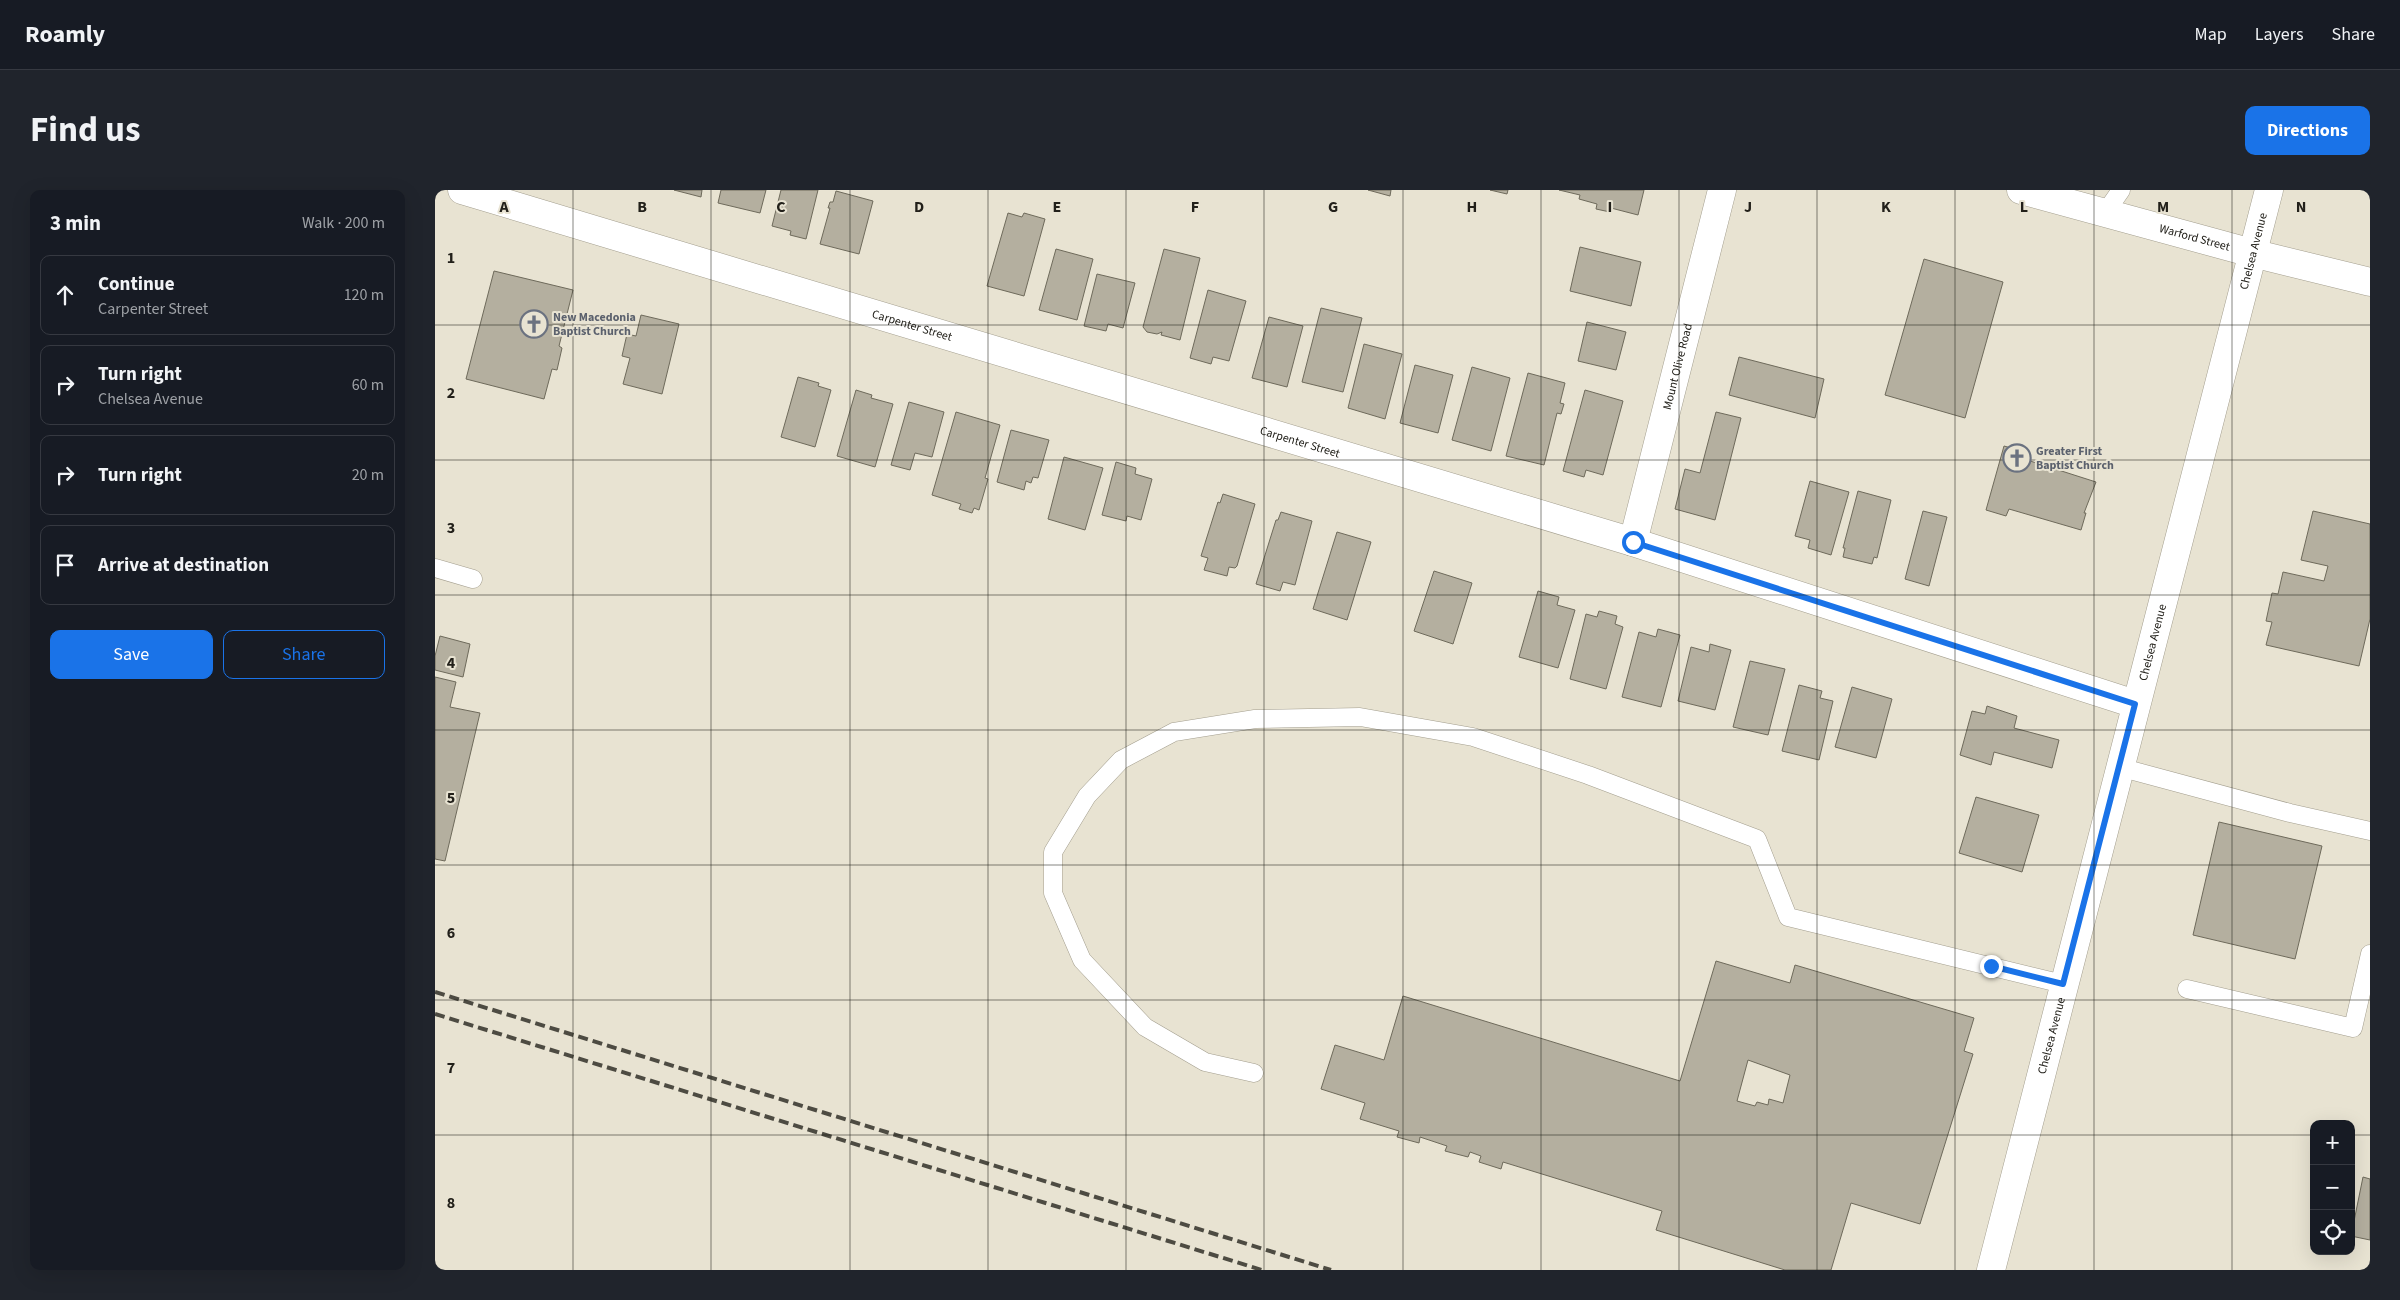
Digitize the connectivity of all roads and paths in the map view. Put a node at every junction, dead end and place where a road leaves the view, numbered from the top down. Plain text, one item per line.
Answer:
1 (462, 190) edge
2 (1722, 190) edge
3 (2021, 190) edge
4 (2121, 190) edge
5 (2269, 190) edge
6 (2105, 213) junction
7 (2252, 253) junction
8 (2370, 282) edge
9 (1633, 542) junction
10 (435, 568) edge
11 (473, 579) dead end
12 (2135, 704) junction
13 (2119, 768) junction
14 (2370, 831) edge
15 (2370, 954) edge
16 (2063, 984) junction
17 (2187, 989) dead end
18 (1254, 1073) dead end
19 (1991, 1270) edge

1 - 9 street, Carpenter Street
2 - 9 street, Mount Olive Road
3 - 6 street, Warford Street
4 - 6 lane
5 - 7 street, Chelsea Avenue
6 - 7 street, Warford Street
7 - 8 street, Warford Street
7 - 12 street, Chelsea Avenue
9 - 12 street, Carpenter Street
10 - 11 lane
12 - 13 street, Chelsea Avenue
13 - 14 lane
13 - 16 street, Chelsea Avenue
15 - 17 lane
16 - 18 lane
16 - 19 street, Chelsea Avenue

